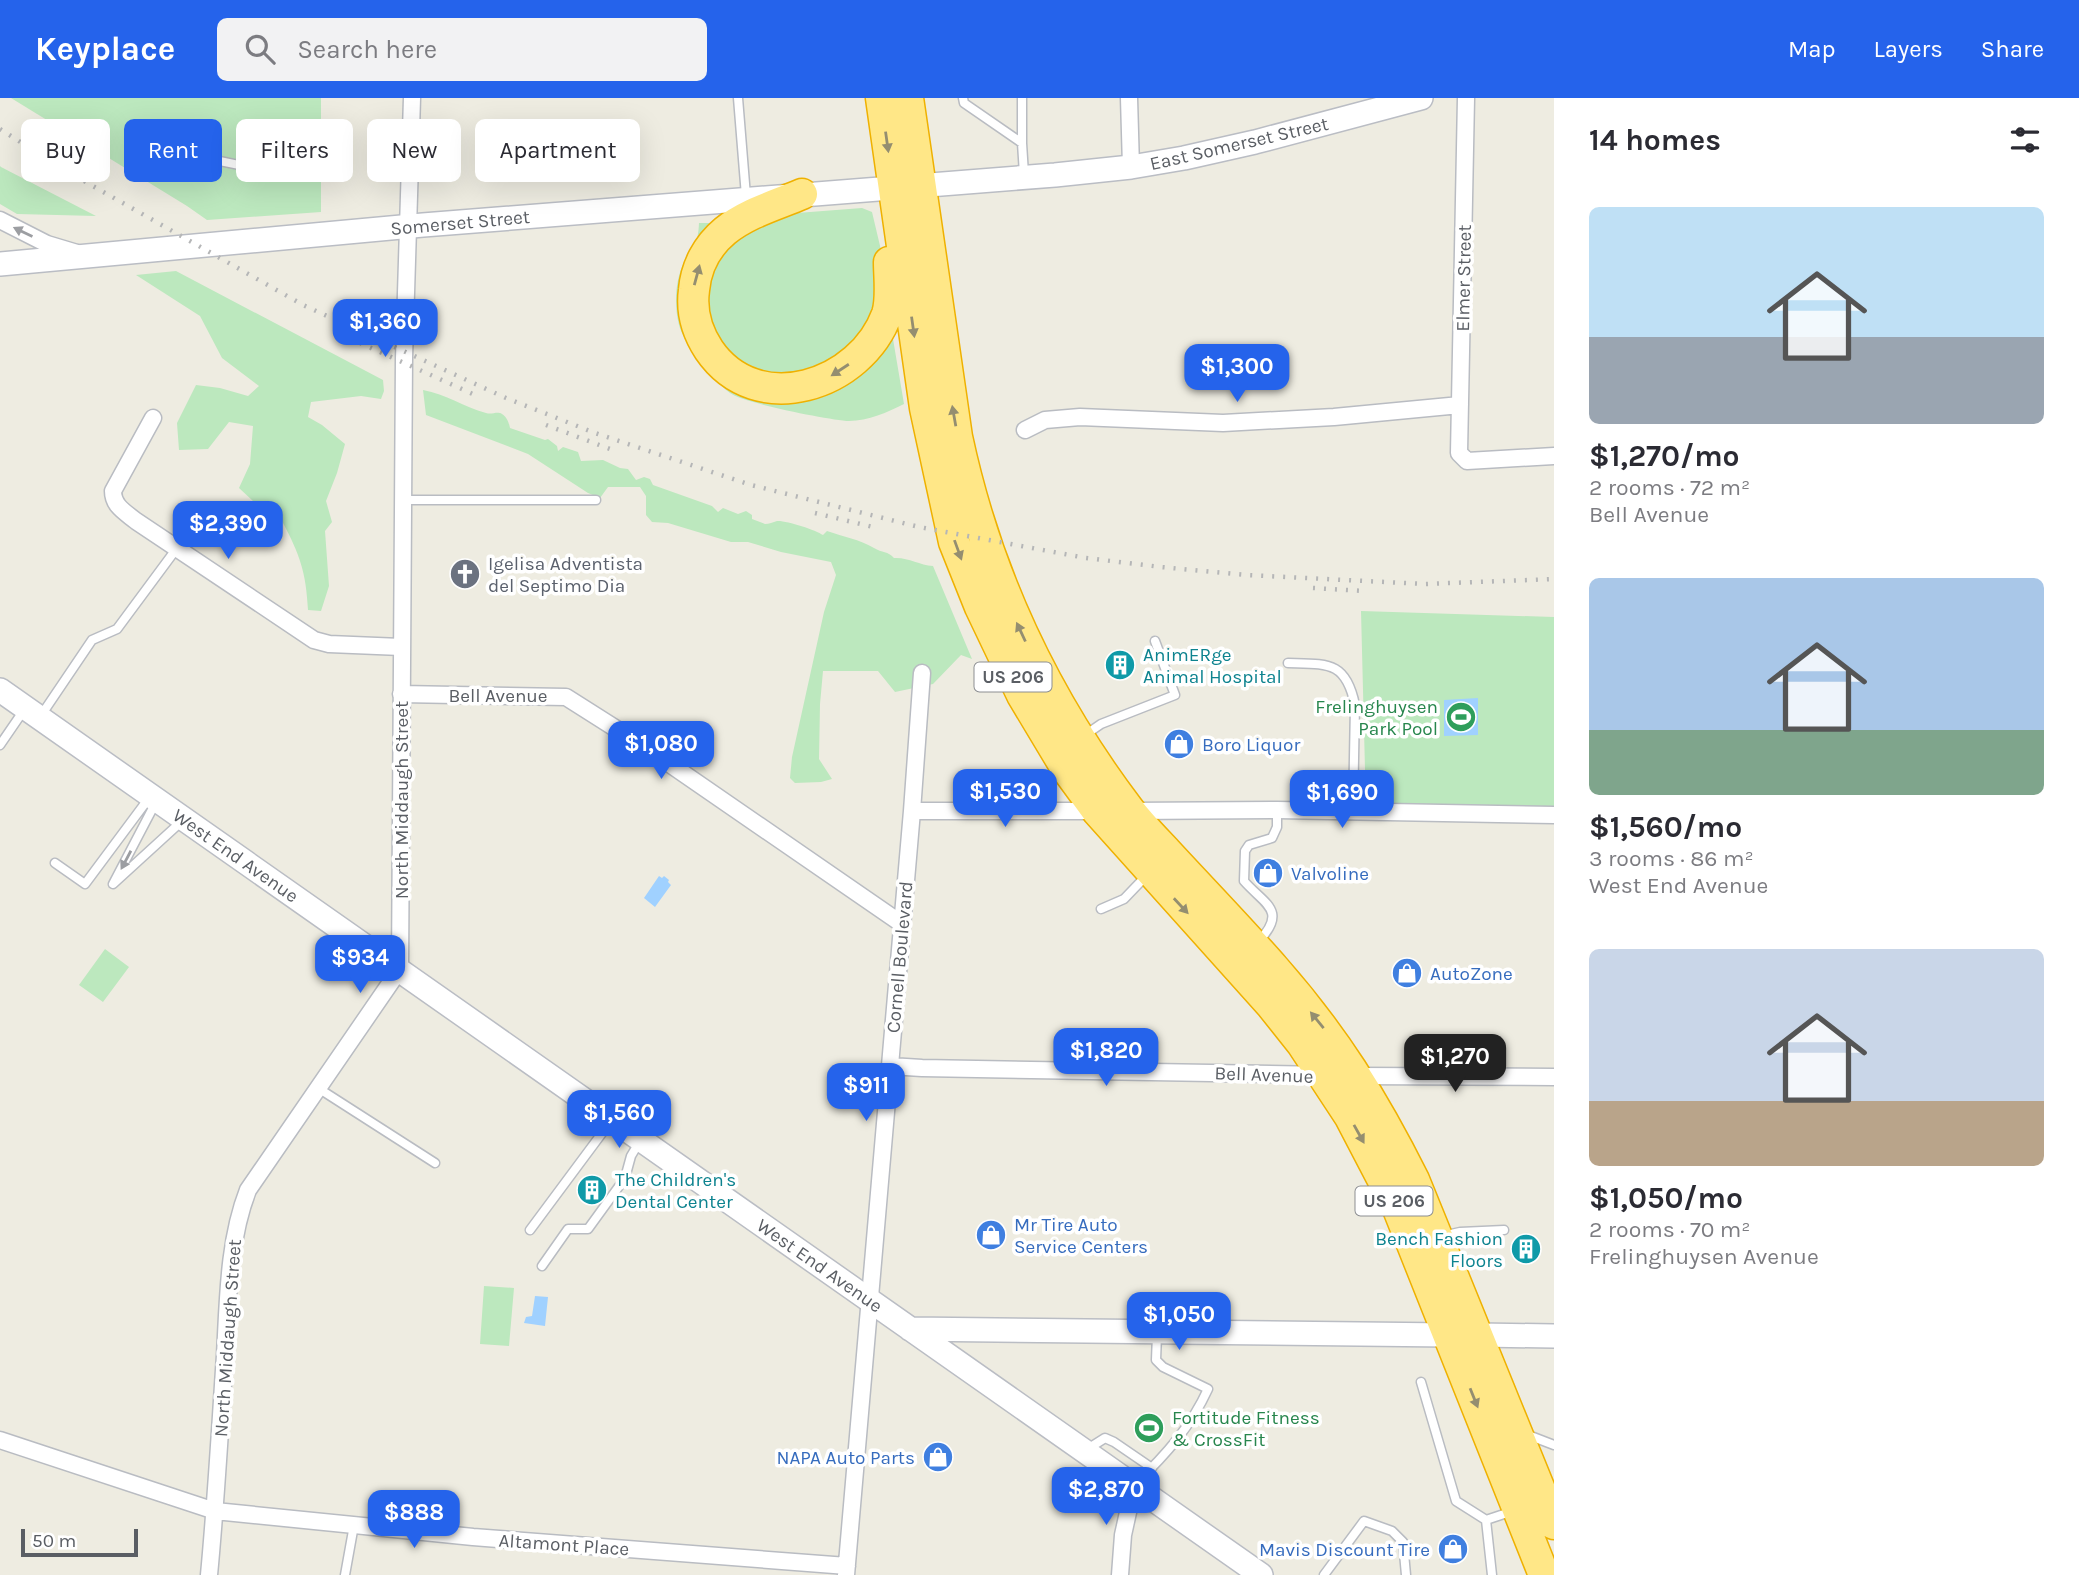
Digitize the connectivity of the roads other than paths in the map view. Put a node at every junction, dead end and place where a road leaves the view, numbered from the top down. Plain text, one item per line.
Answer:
1 (412, 98) edge
2 (738, 98) edge
3 (881, 98) edge
4 (908, 98) edge
5 (962, 98) edge
6 (1022, 98) edge
7 (1129, 98) edge
8 (1466, 98) edge
9 (1414, 99) edge
10 (1022, 143) junction
11 (1131, 167) junction
12 (1024, 177) junction
13 (907, 186) junction
14 (802, 194) junction
15 (746, 200) junction
16 (0, 220) edge
17 (407, 226) junction
18 (898, 226) junction
19 (94, 256) junction
20 (0, 264) edge
21 (1460, 405) junction
22 (153, 418) dead end
23 (1026, 430) dead end
24 (1554, 456) edge
25 (403, 500) junction
26 (596, 500) dead end
27 (177, 548) junction
28 (1155, 641) dead end
29 (401, 647) junction
30 (1288, 663) dead end
31 (922, 673) dead end
32 (0, 690) edge
33 (401, 694) junction
34 (33, 713) junction
35 (1079, 738) junction
36 (0, 745) edge
37 (154, 798) junction
38 (1277, 810) junction
39 (912, 811) junction
40 (1097, 811) junction
41 (1130, 811) junction
42 (1353, 811) junction
43 (1554, 815) edge
44 (184, 818) junction
45 (55, 863) dead end
46 (1150, 872) junction
47 (1101, 909) dead end
48 (902, 924) junction
49 (1254, 946) junction
50 (400, 970) junction
51 (890, 1066) junction
52 (1324, 1075) junction
53 (1357, 1076) junction
54 (1554, 1077) edge
55 (318, 1088) junction
56 (613, 1119) junction
57 (641, 1139) junction
58 (435, 1163) dead end
59 (530, 1230) dead end
60 (1504, 1230) dead end
61 (1439, 1237) junction
62 (542, 1266) dead end
63 (869, 1298) junction
64 (911, 1329) junction
65 (1158, 1330) junction
66 (1449, 1335) junction
67 (1479, 1335) junction
68 (1554, 1336) edge
69 (1421, 1382) dead end
70 (1517, 1429) junction
71 (0, 1440) edge
72 (1554, 1445) edge
73 (1085, 1451) junction
74 (1152, 1468) junction
75 (1134, 1485) junction
76 (1536, 1496) junction
77 (215, 1511) junction
78 (1486, 1520) junction
79 (1554, 1524) edge
80 (354, 1525) junction
81 (846, 1570) edge
82 (209, 1575) edge
83 (345, 1575) edge
84 (1120, 1575) edge
85 (1261, 1575) edge
86 (1324, 1575) edge
87 (1406, 1575) edge
88 (1492, 1575) edge
89 (1544, 1575) edge

1 - 17 street, North Middaugh Street
2 - 15 lane
3 -> 13 highway, US 206
4 - 13 highway, US 206
5 - 10 lane
6 - 10 lane
7 - 11 street
8 - 21 street, Elmer Street
9 - 11 street, East Somerset Street
10 - 12 lane
11 - 12 street, East Somerset Street
12 - 13 street, Somerset Street
13 - 14 street, Somerset Street
13 - 18 highway, US 206
35 -> 13 highway, US 206
14 - 15 street, Somerset Street
18 -> 14 highway
15 - 17 street, Somerset Street
19 -> 16 street
17 - 19 street, Somerset Street
17 - 25 street, North Middaugh Street
18 -> 40 highway, US 206
19 - 20 street, Somerset Street
21 - 23 street
21 - 24 street, Elmer Street
22 - 27 street
25 - 26 lane
25 - 29 street, North Middaugh Street
27 - 29 street
27 - 34 lane
28 - 35 lane
29 - 33 street, North Middaugh Street
30 - 42 lane
31 - 39 street, Cornell Boulevard
32 - 34 street, West End Avenue
33 - 48 street, Bell Avenue
33 - 50 street, North Middaugh Street
34 - 36 lane
34 - 37 street, West End Avenue
35 - 41 highway, US 206
37 - 44 street, West End Avenue
37 -> 44 lane
37 - 45 lane
38 - 41 street
38 - 42 street
38 - 49 lane
39 - 40 street
39 - 48 street, Cornell Boulevard
40 - 46 highway, US 206
41 - 49 highway, US 206
42 - 43 street
44 - 50 street, West End Avenue
46 - 47 lane
46 -> 52 highway, US 206
48 - 51 street, Cornell Boulevard
53 -> 49 highway, US 206
50 - 55 street, North Middaugh Street
50 - 56 street, West End Avenue
51 - 52 street, Bell Avenue
51 - 63 street, Cornell Boulevard
52 - 53 street, Bell Avenue
52 -> 66 highway, US 206
53 - 54 street, Bell Avenue
53 - 61 highway, US 206
55 - 58 lane
55 - 77 street, North Middaugh Street
56 - 57 street, West End Avenue
56 - 59 lane
57 - 62 lane
57 - 63 street, West End Avenue
60 - 61 lane
61 - 67 highway, US 206
63 - 64 street, West End Avenue
63 - 81 street, Cornell Boulevard
64 - 65 street
64 - 73 street, West End Avenue
65 - 66 street
65 - 74 lane
66 -> 76 highway, US 206
67 - 68 street
67 - 70 highway, US 206
69 - 78 lane
70 - 72 lane
70 - 76 highway, US 206
71 - 77 street, Altamont Place
73 - 74 lane
73 - 75 street, West End Avenue
74 - 75 lane
75 - 84 street
75 - 85 street, West End Avenue
76 - 78 lane
76 - 79 highway, US 206
76 - 89 highway, US 206
77 - 80 street, Altamont Place
77 - 82 street, North Middaugh Street
78 - 88 lane
80 - 81 street, Altamont Place
80 - 83 lane
86 - 87 lane

